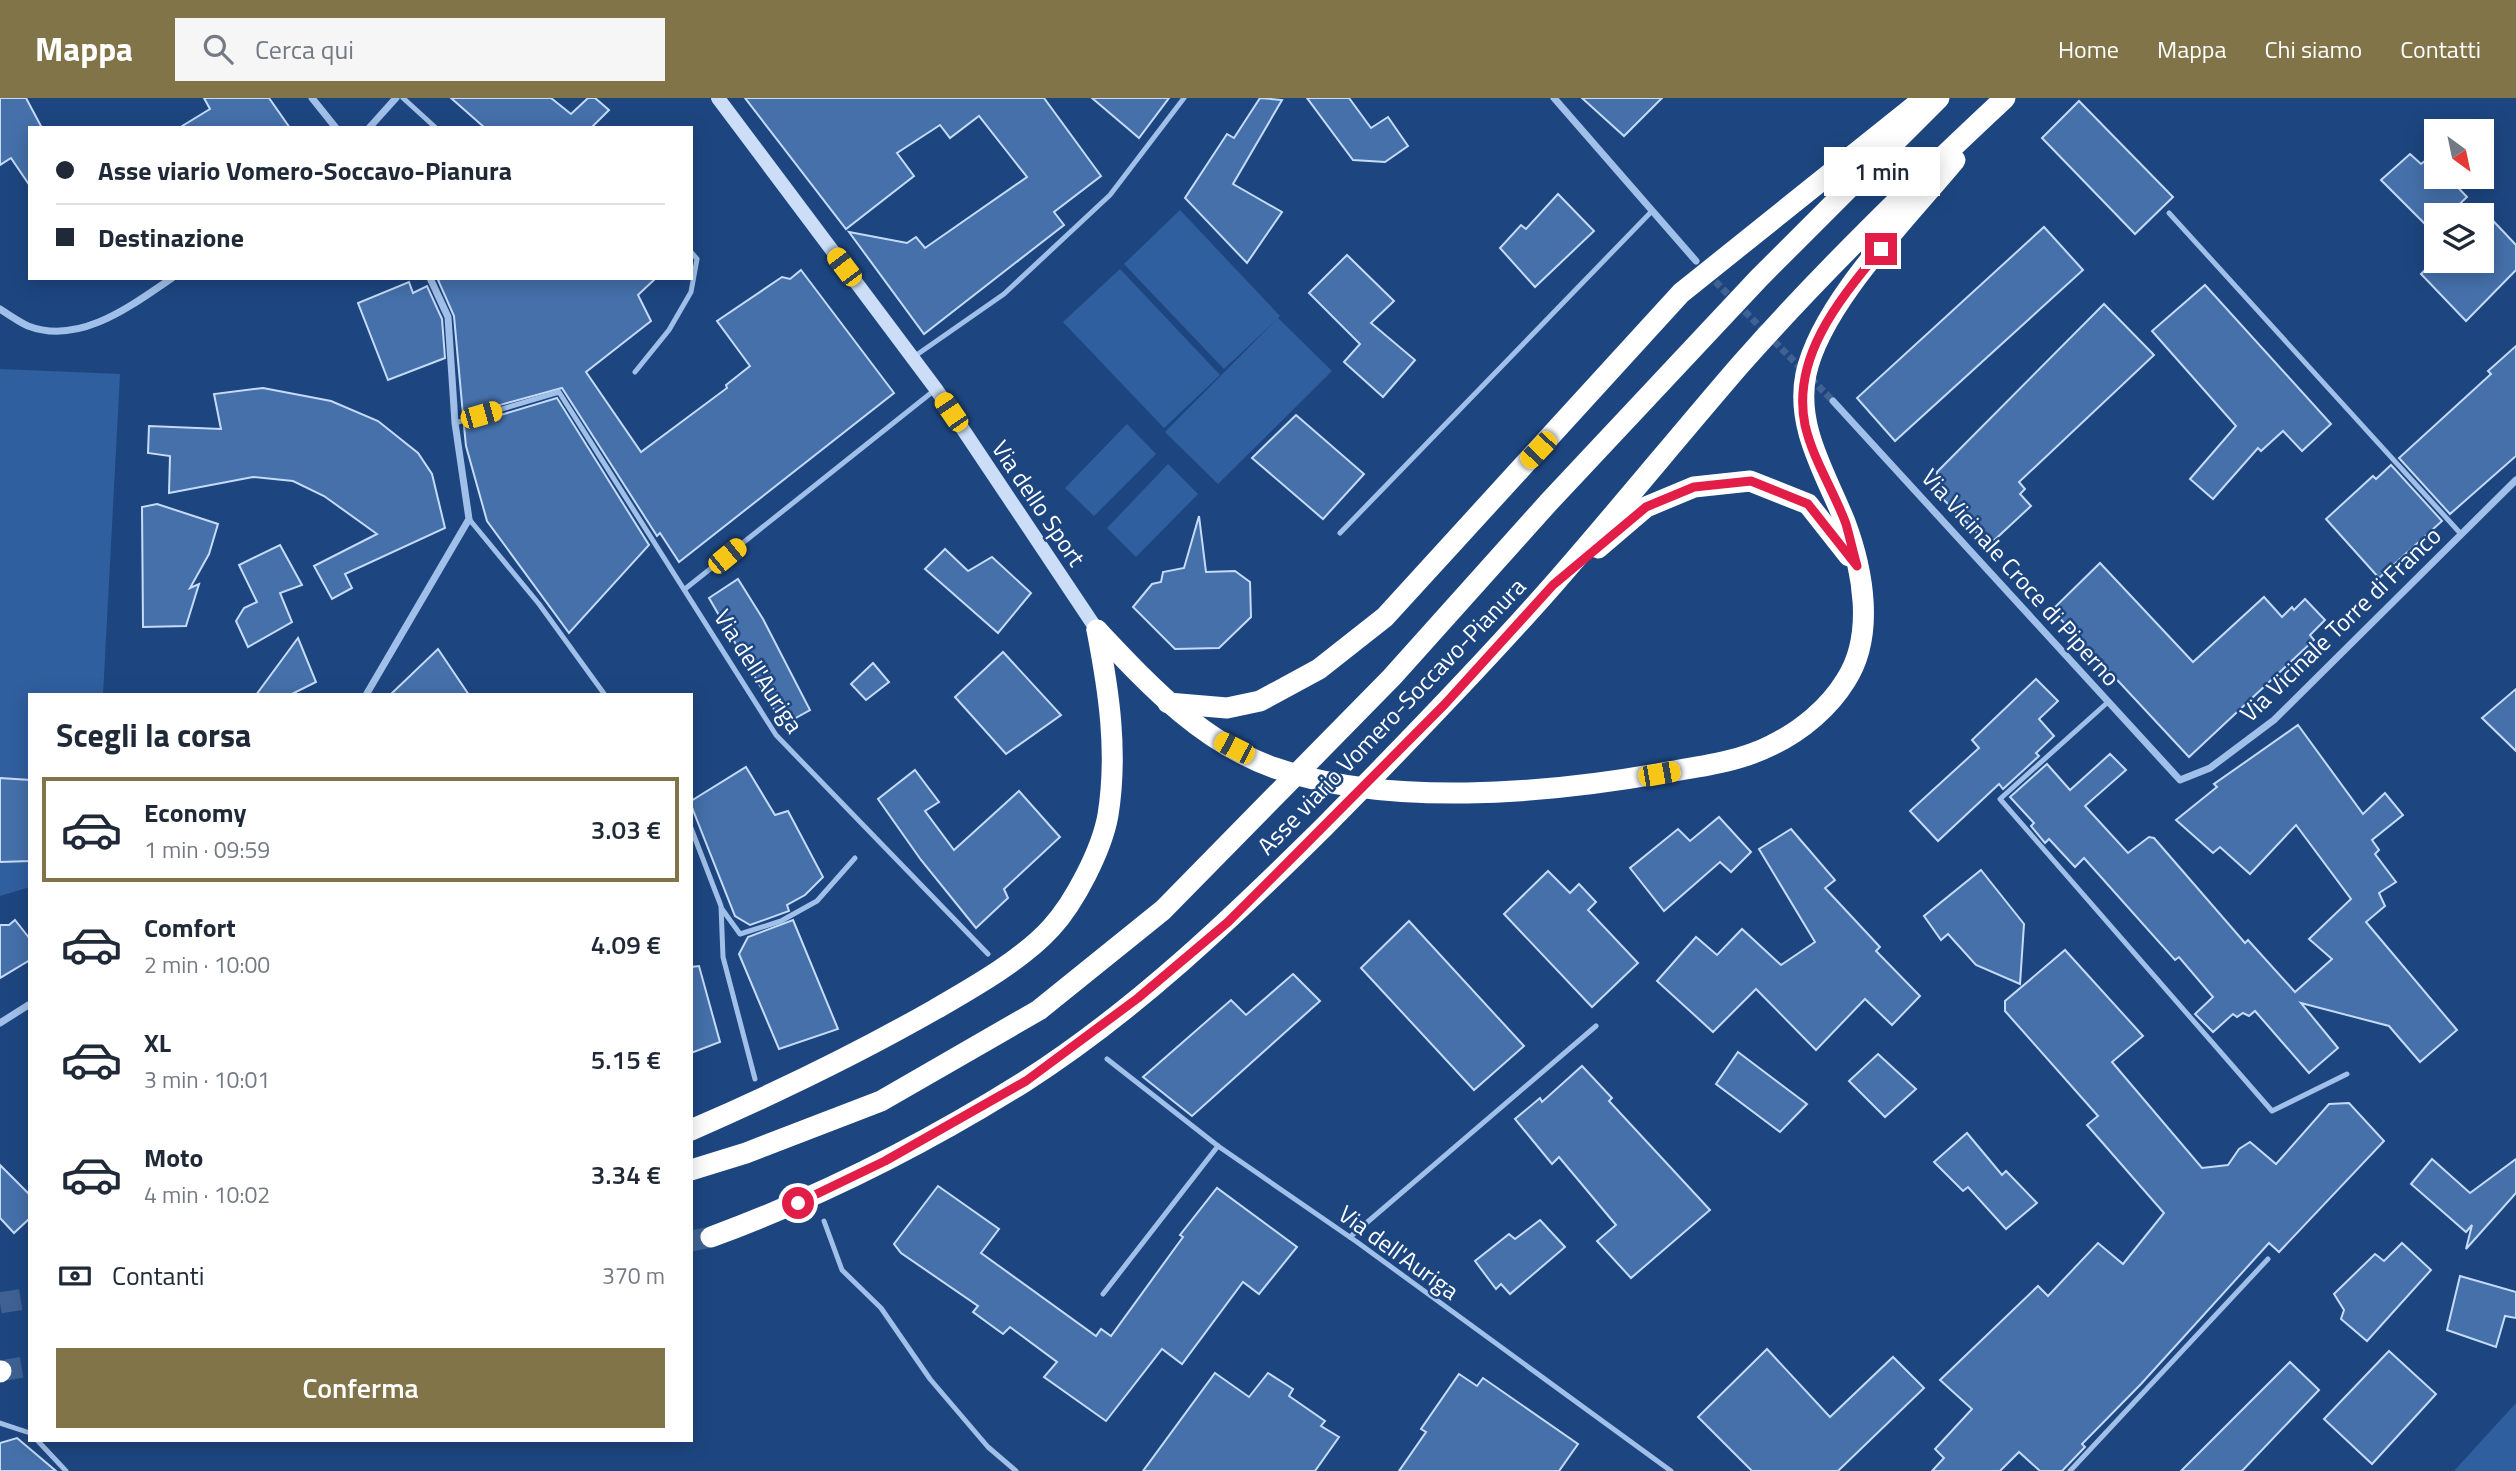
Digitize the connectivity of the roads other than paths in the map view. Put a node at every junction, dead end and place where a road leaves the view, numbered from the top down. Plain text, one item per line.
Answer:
1 (312, 98) edge
2 (396, 98) edge
3 (403, 98) edge
4 (718, 98) edge
5 (1184, 98) edge
6 (1554, 98) edge
7 (1924, 98) edge
8 (1940, 98) edge
9 (2006, 98) edge
10 (334, 126) edge
11 (371, 126) edge
12 (434, 126) edge
13 (1652, 211) junction
14 (2169, 213) dead end
15 (693, 254) edge
16 (1696, 261) dead end
17 (169, 280) edge
18 (431, 280) edge
19 (0, 309) edge
20 (912, 358) junction
21 (635, 372) dead end
22 (936, 389) junction
23 (1833, 401) tunnel mouth
24 (455, 422) junction
25 (2514, 486) edge
26 (469, 519) junction
27 (1340, 533) dead end
28 (2461, 534) junction
29 (1857, 566) junction
30 (1553, 585) junction
31 (685, 589) junction
32 (1097, 630) junction
33 (367, 693) edge
34 (604, 693) edge
35 (2108, 702) junction
36 (1168, 704) junction
37 (2180, 780) joint
38 (693, 833) edge
39 (855, 858) dead end
40 (721, 906) junction
41 (988, 954) dead end
42 (28, 1005) edge
43 (0, 1023) edge
44 (1596, 1026) dead end
45 (1107, 1059) dead end
46 (2347, 1074) dead end
47 (755, 1079) dead end
48 (693, 1129) edge
49 (1218, 1146) junction
50 (693, 1169) edge
51 (824, 1221) dead end
52 (711, 1237) tunnel mouth
53 (1350, 1237) junction
54 (2267, 1259) dead end
55 (1103, 1294) dead end
56 (0, 1423) edge
57 (28, 1432) edge
58 (39, 1442) edge
59 (66, 1471) edge
60 (1016, 1471) edge
61 (1671, 1471) edge
62 (2070, 1471) edge

1 - 10 street
2 - 11 street
3 - 12 lane
4 - 20 street, Via dello Sport
5 - 20 lane
6 - 13 street
7 - 36 highway
8 - 50 highway, Asse viario Vomero-Soccavo-Pianura
9 - 29 highway
9 - 30 highway, Asse viario Vomero-Soccavo-Pianura
13 - 16 street
13 - 27 lane
14 - 28 lane
15 - 21 lane
17 - 19 street
18 - 24 street
20 - 22 street, Via dello Sport
22 - 31 lane
22 - 32 street, Via dello Sport
23 - 35 street, Via Vicinale Croce di Piperno
24 - 26 street
24 - 31 lane, Via dell'Auriga
25 - 28 street, Via Vicinale Torre di Franco
26 - 33 street
26 - 34 lane
28 - 37 street, Via Vicinale Torre di Franco
29 - 30 highway
29 - 36 highway
30 - 52 highway, Asse viario Vomero-Soccavo-Pianura
31 - 41 lane, Via dell'Auriga
32 - 36 highway
32 - 48 highway
35 - 37 street, Via Vicinale Croce di Piperno
35 - 46 lane
38 - 40 lane
39 - 40 lane
40 - 47 lane
42 - 43 street
44 - 53 lane
45 - 49 lane, Via dell'Auriga
49 - 53 lane, Via dell'Auriga
49 - 55 lane
51 - 60 lane
53 - 61 lane, Via dell'Auriga
54 - 62 lane
56 - 57 lane
58 - 59 lane

